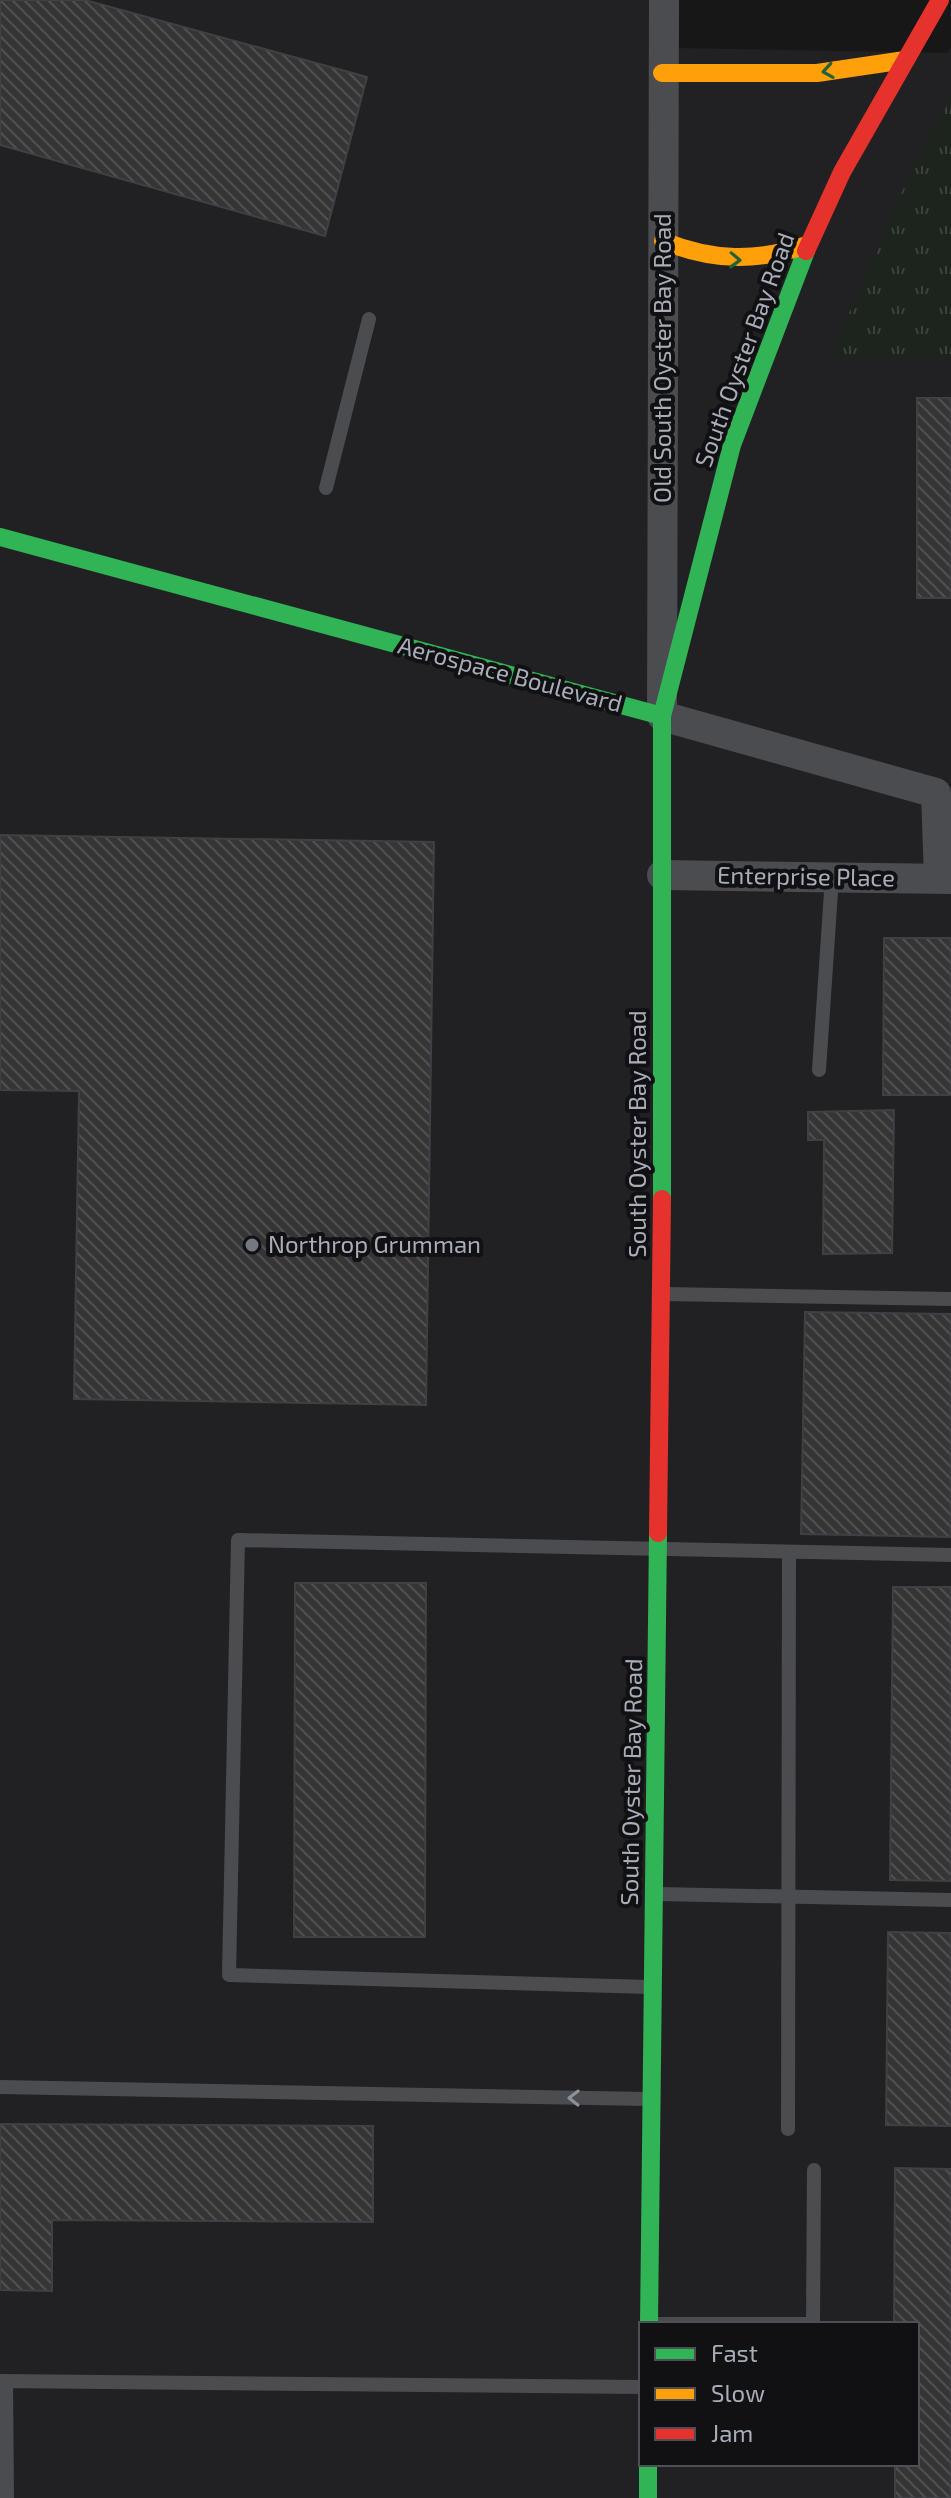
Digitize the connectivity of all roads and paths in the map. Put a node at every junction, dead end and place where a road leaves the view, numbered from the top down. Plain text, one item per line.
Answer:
1 (664, 0) edge
2 (940, 0) edge
3 (905, 60) junction
4 (662, 73) junction
5 (663, 241) junction
6 (807, 245) junction
7 (369, 319) dead end
8 (326, 488) dead end
9 (0, 537) edge
10 (662, 716) junction
11 (662, 875) junction
12 (832, 877) junction
13 (945, 879) edge
14 (819, 1070) dead end
15 (661, 1294) junction
16 (951, 1299) edge
17 (659, 1550) junction
18 (789, 1552) junction
19 (951, 1555) edge
20 (654, 1894) junction
21 (788, 1897) junction
22 (951, 1900) edge
23 (653, 1987) junction
24 (0, 2087) edge
25 (652, 2099) junction
26 (788, 2129) dead end
27 (814, 2170) dead end
28 (649, 2322) edge
29 (813, 2322) edge
30 (3, 2381) edge
31 (639, 2387) edge
32 (648, 2466) edge
33 (7, 2498) edge
34 (648, 2498) edge

1 - 4 street, Old South Oyster Bay Road
2 - 3 main road, South Oyster Bay Road
3 -> 4 main road
3 - 6 main road, South Oyster Bay Road
4 - 5 street, Old South Oyster Bay Road
5 -> 6 main road
5 - 10 street, Old South Oyster Bay Road
6 - 10 main road, South Oyster Bay Road
7 - 8 lane
9 - 10 main road, Aerospace Boulevard
10 - 11 main road, South Oyster Bay Road
10 - 13 street, Aerospace Boulevard
11 - 12 street, Enterprise Place
11 - 15 main road, South Oyster Bay Road
12 - 13 street, Enterprise Place
12 - 14 lane
15 - 16 lane
15 - 17 main road, South Oyster Bay Road
17 - 18 lane
17 - 20 main road, South Oyster Bay Road
17 - 23 lane
18 - 19 lane
18 - 21 lane
20 - 21 lane
20 - 23 main road, South Oyster Bay Road
21 - 22 lane
21 - 26 lane
23 - 25 main road, South Oyster Bay Road
25 -> 24 lane
25 - 28 main road, South Oyster Bay Road
27 - 29 lane
30 - 31 lane
30 - 33 lane
32 - 34 main road

